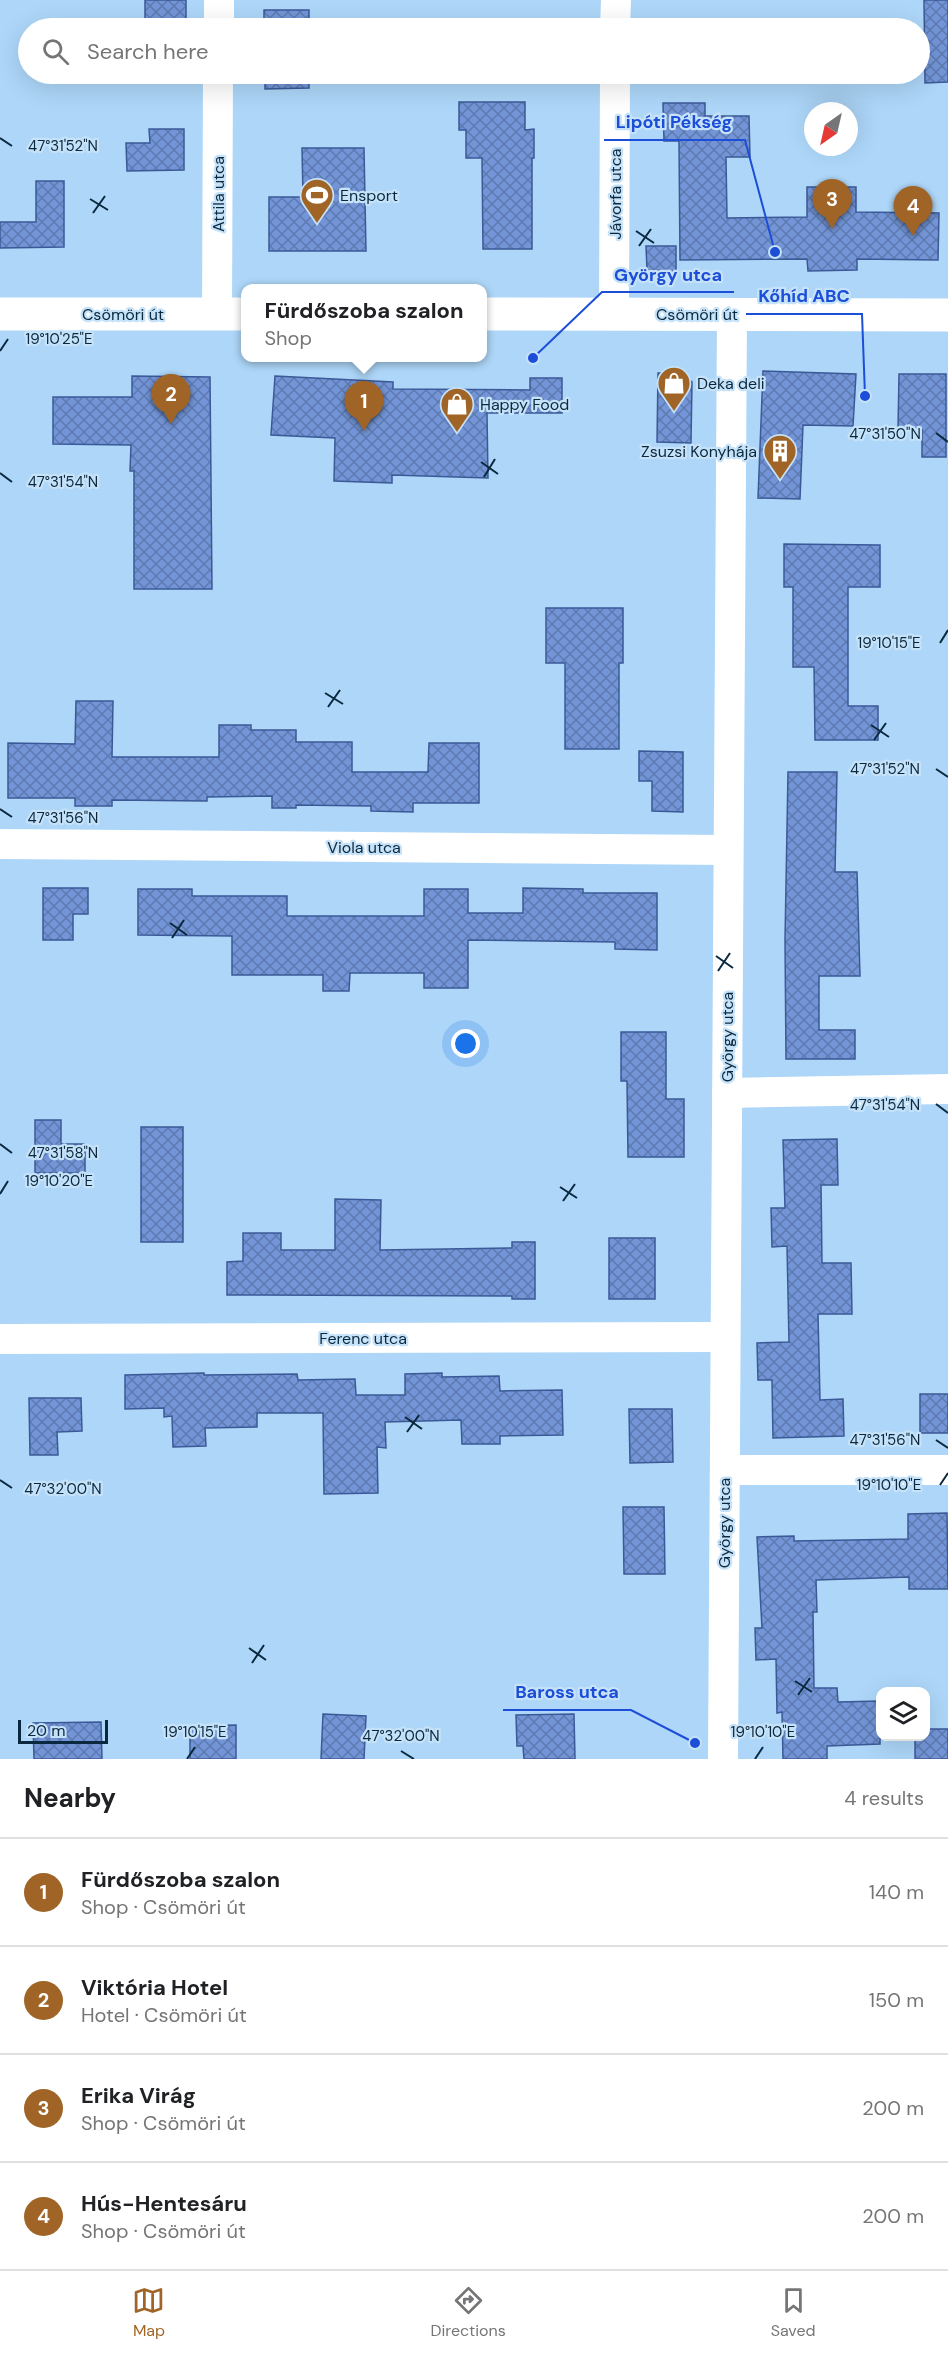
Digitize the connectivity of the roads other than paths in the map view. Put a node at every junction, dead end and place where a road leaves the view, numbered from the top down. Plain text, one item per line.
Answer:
1 (219, 0) edge
2 (616, 0) edge
3 (219, 18) edge
4 (615, 18) edge
5 (219, 84) edge
6 (615, 84) edge
7 (0, 314) edge
8 (231, 314) edge
9 (487, 314) edge
10 (614, 314) junction
11 (732, 314) junction
12 (948, 315) edge
13 (0, 844) edge
14 (728, 850) junction
15 (948, 1089) edge
16 (727, 1093) junction
17 (725, 1337) junction
18 (0, 1339) edge
19 (725, 1470) junction
20 (948, 1470) edge
21 (723, 1759) edge

1 - 3 street
2 - 4 street
5 - 8 street, Attila utca
6 - 10 street, Jávorfa utca
7 - 8 main road, Csömöri út
9 - 10 main road, Csömöri út
10 - 11 main road, Csömöri út
11 - 12 main road, Csömöri út
11 - 14 street, György utca
13 - 14 street, Viola utca
14 - 16 street, György utca
15 - 16 street
16 - 17 street, György utca
17 - 18 street, Ferenc utca
17 - 19 street, György utca
19 - 20 street
19 - 21 street, György utca

